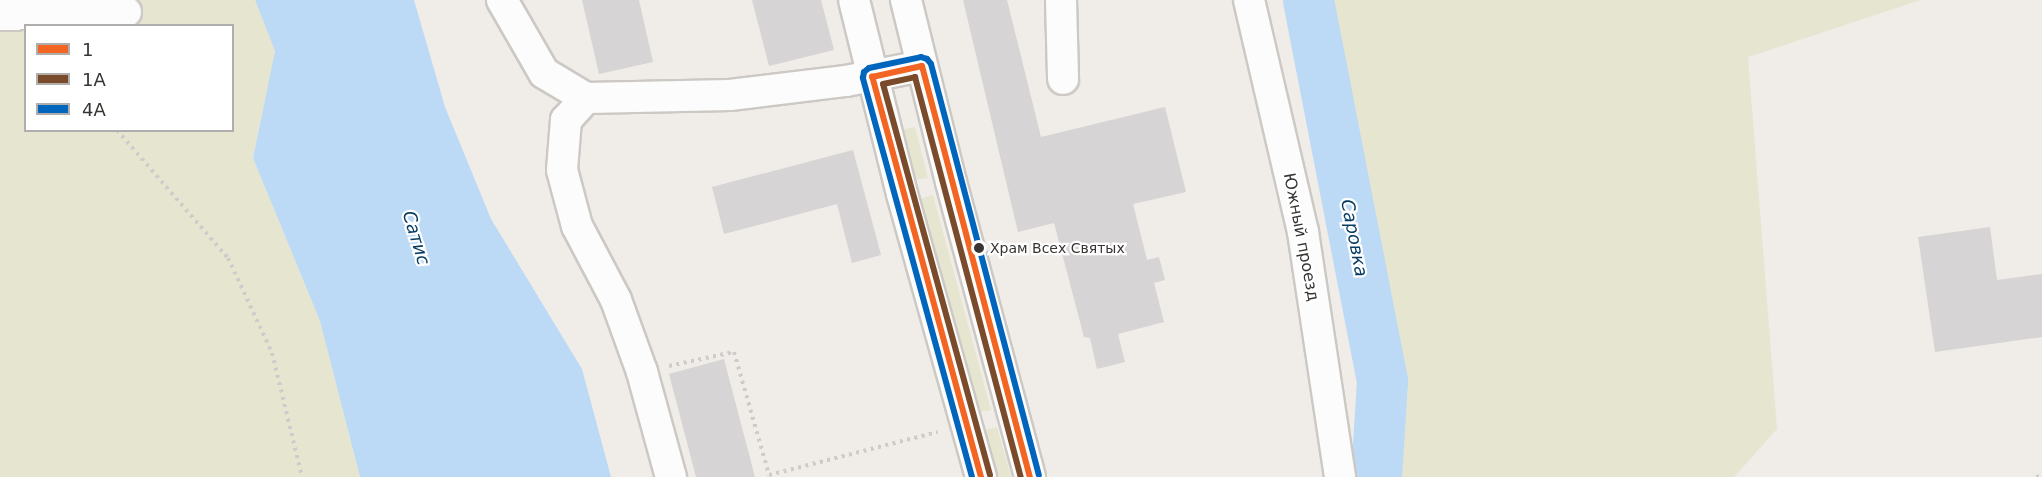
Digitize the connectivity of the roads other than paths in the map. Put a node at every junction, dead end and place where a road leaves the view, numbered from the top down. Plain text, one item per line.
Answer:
1 (502, 0) edge
2 (854, 0) edge
3 (906, 0) edge
4 (1061, 0) edge
5 (1250, 0) edge
6 (126, 12) dead end
7 (0, 15) edge
8 (922, 66) junction
9 (872, 76) junction
10 (1063, 79) dead end
11 (586, 98) junction
12 (671, 477) edge
13 (981, 477) edge
14 (1030, 477) edge
15 (1340, 477) edge

1 - 11 street
2 - 9 street
3 - 8 street
4 - 10 street
5 - 15 street, Южный проезд
6 - 7 street
8 - 9 street
8 - 14 street
9 - 11 street
9 - 13 street
11 - 12 street

